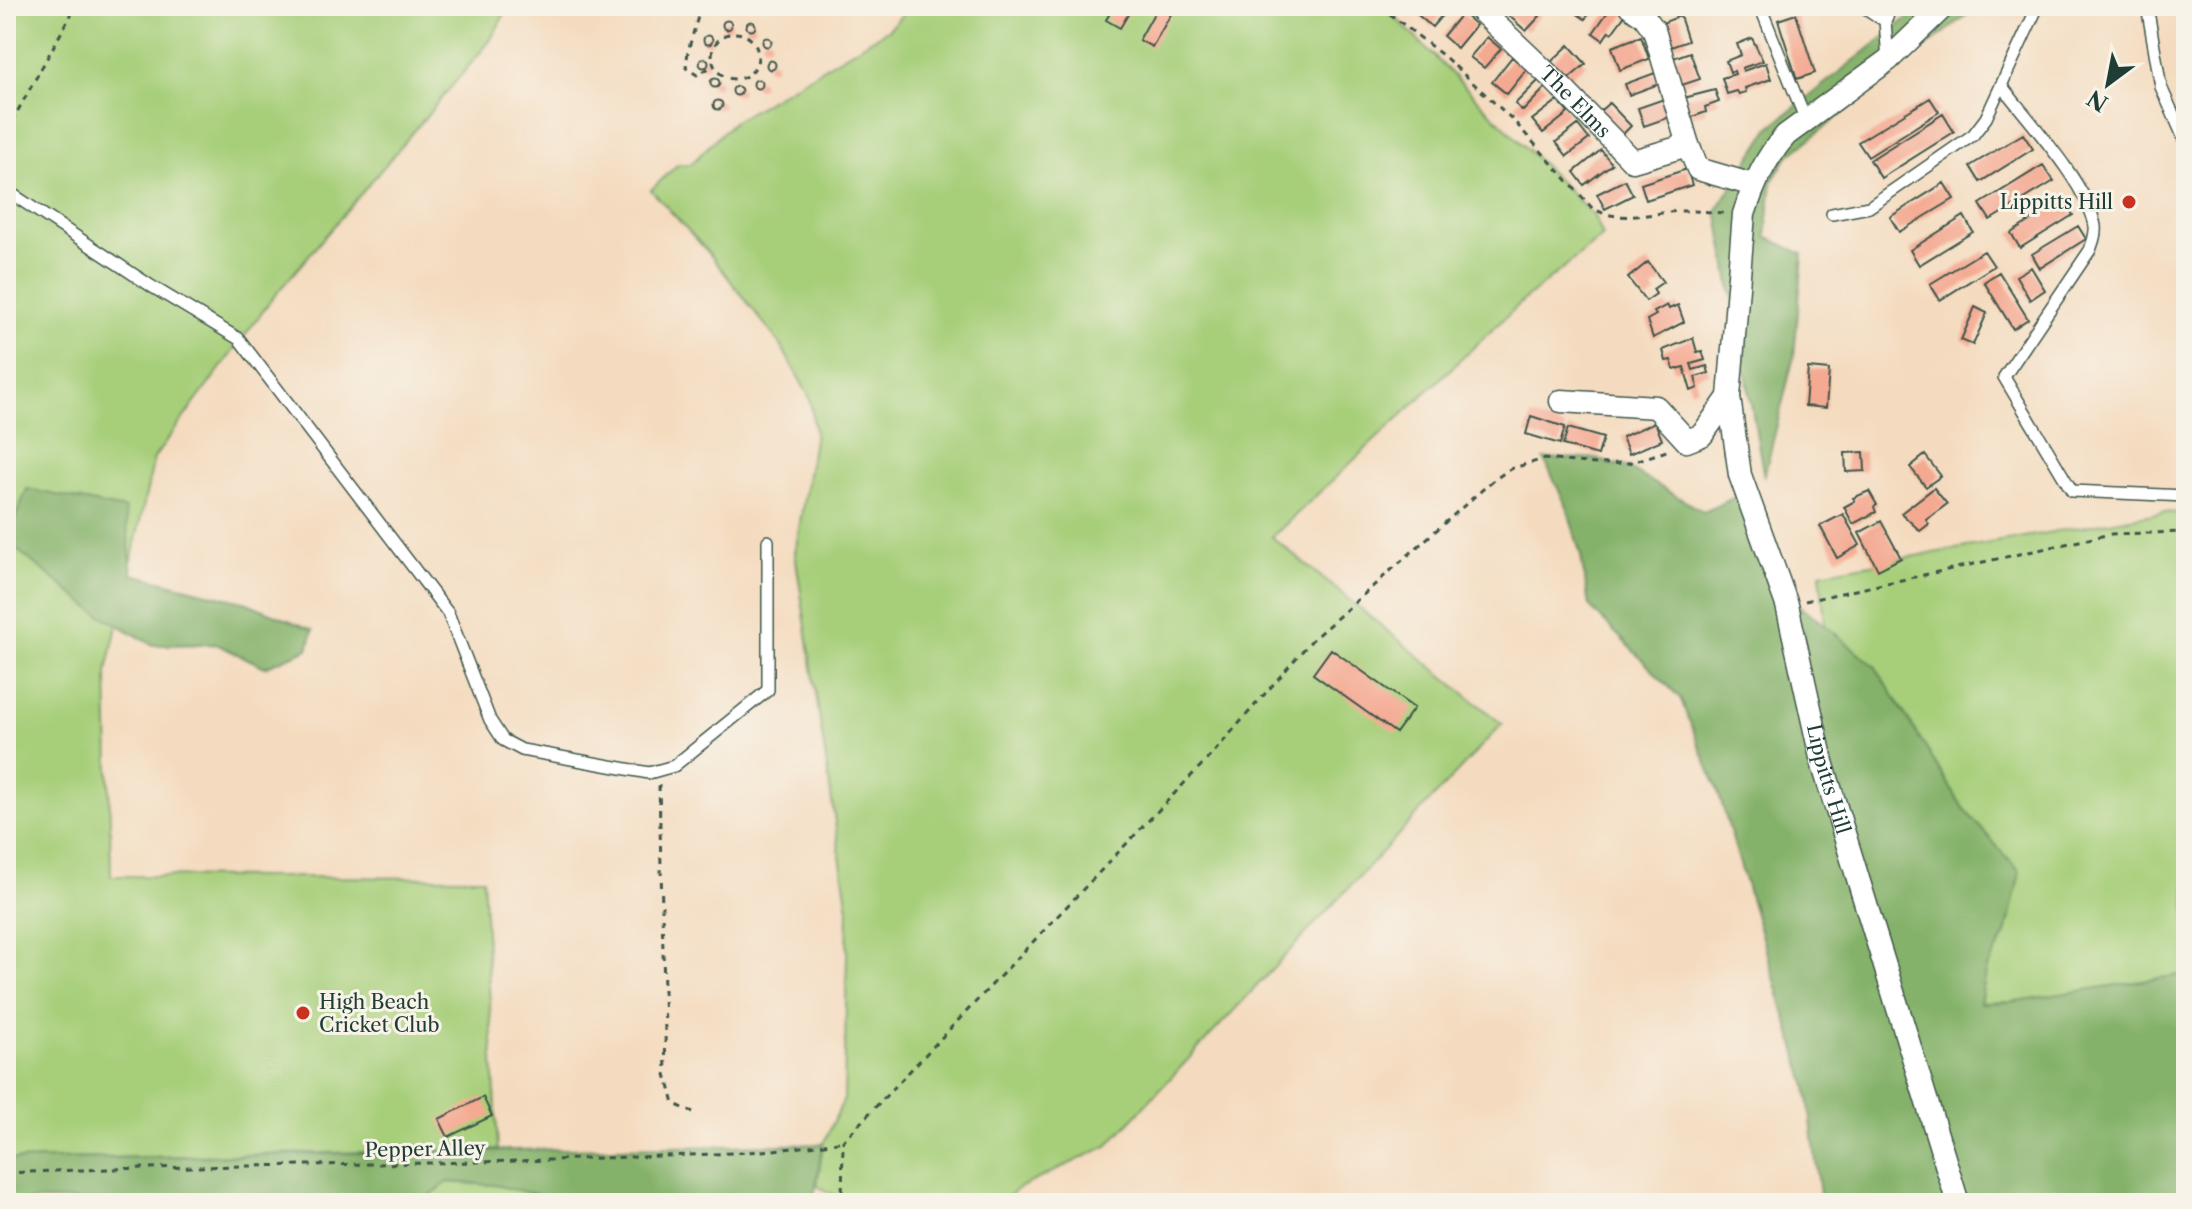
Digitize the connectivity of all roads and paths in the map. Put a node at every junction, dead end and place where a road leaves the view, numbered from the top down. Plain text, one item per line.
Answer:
1 (76, 6) edge
2 (701, 6) edge
3 (1380, 6) edge
4 (1476, 6) edge
5 (1630, 6) edge
6 (1760, 6) edge
7 (1862, 6) edge
8 (1892, 6) edge
9 (1944, 6) edge
10 (2038, 6) edge
11 (2147, 6) edge
12 (1885, 21) junction
13 (1888, 60) junction
14 (715, 65) junction
15 (2001, 85) junction
16 (1806, 121) junction
17 (6, 132) edge
18 (2186, 143) edge
19 (1688, 145) junction
20 (1753, 185) junction
21 (6, 190) edge
22 (1744, 214) junction
23 (1832, 214) dead end
24 (1729, 397) junction
25 (1561, 401) dead end
26 (1687, 441) junction
27 (2186, 496) edge
28 (2186, 532) edge
29 (768, 541) dead end
30 (1787, 605) junction
31 (659, 772) junction
32 (693, 1112) dead end
33 (843, 1141) junction
34 (6, 1173) edge
35 (842, 1203) edge
36 (1958, 1203) edge

1 - 17 path
2 - 14 path
3 - 22 path
4 - 19 street, The Elms
5 - 19 street
6 - 16 lane
7 - 12 lane
8 - 12 lane
9 - 13 street, Lippitts Hill
10 - 15 lane
11 - 18 lane
12 - 13 lane
13 - 16 street, Lippitts Hill
14 - 14 path
15 - 23 lane
15 - 27 lane
16 - 20 street, Lippitts Hill
19 - 20 street
20 - 22 street, Lippitts Hill
21 - 31 lane
22 - 24 street, Lippitts Hill
24 - 26 street
24 - 30 street, Lippitts Hill
25 - 26 street
26 - 33 path
28 - 30 path
29 - 31 lane
30 - 36 street, Lippitts Hill
31 - 32 path
33 - 34 path, Pepper Alley
33 - 35 path

